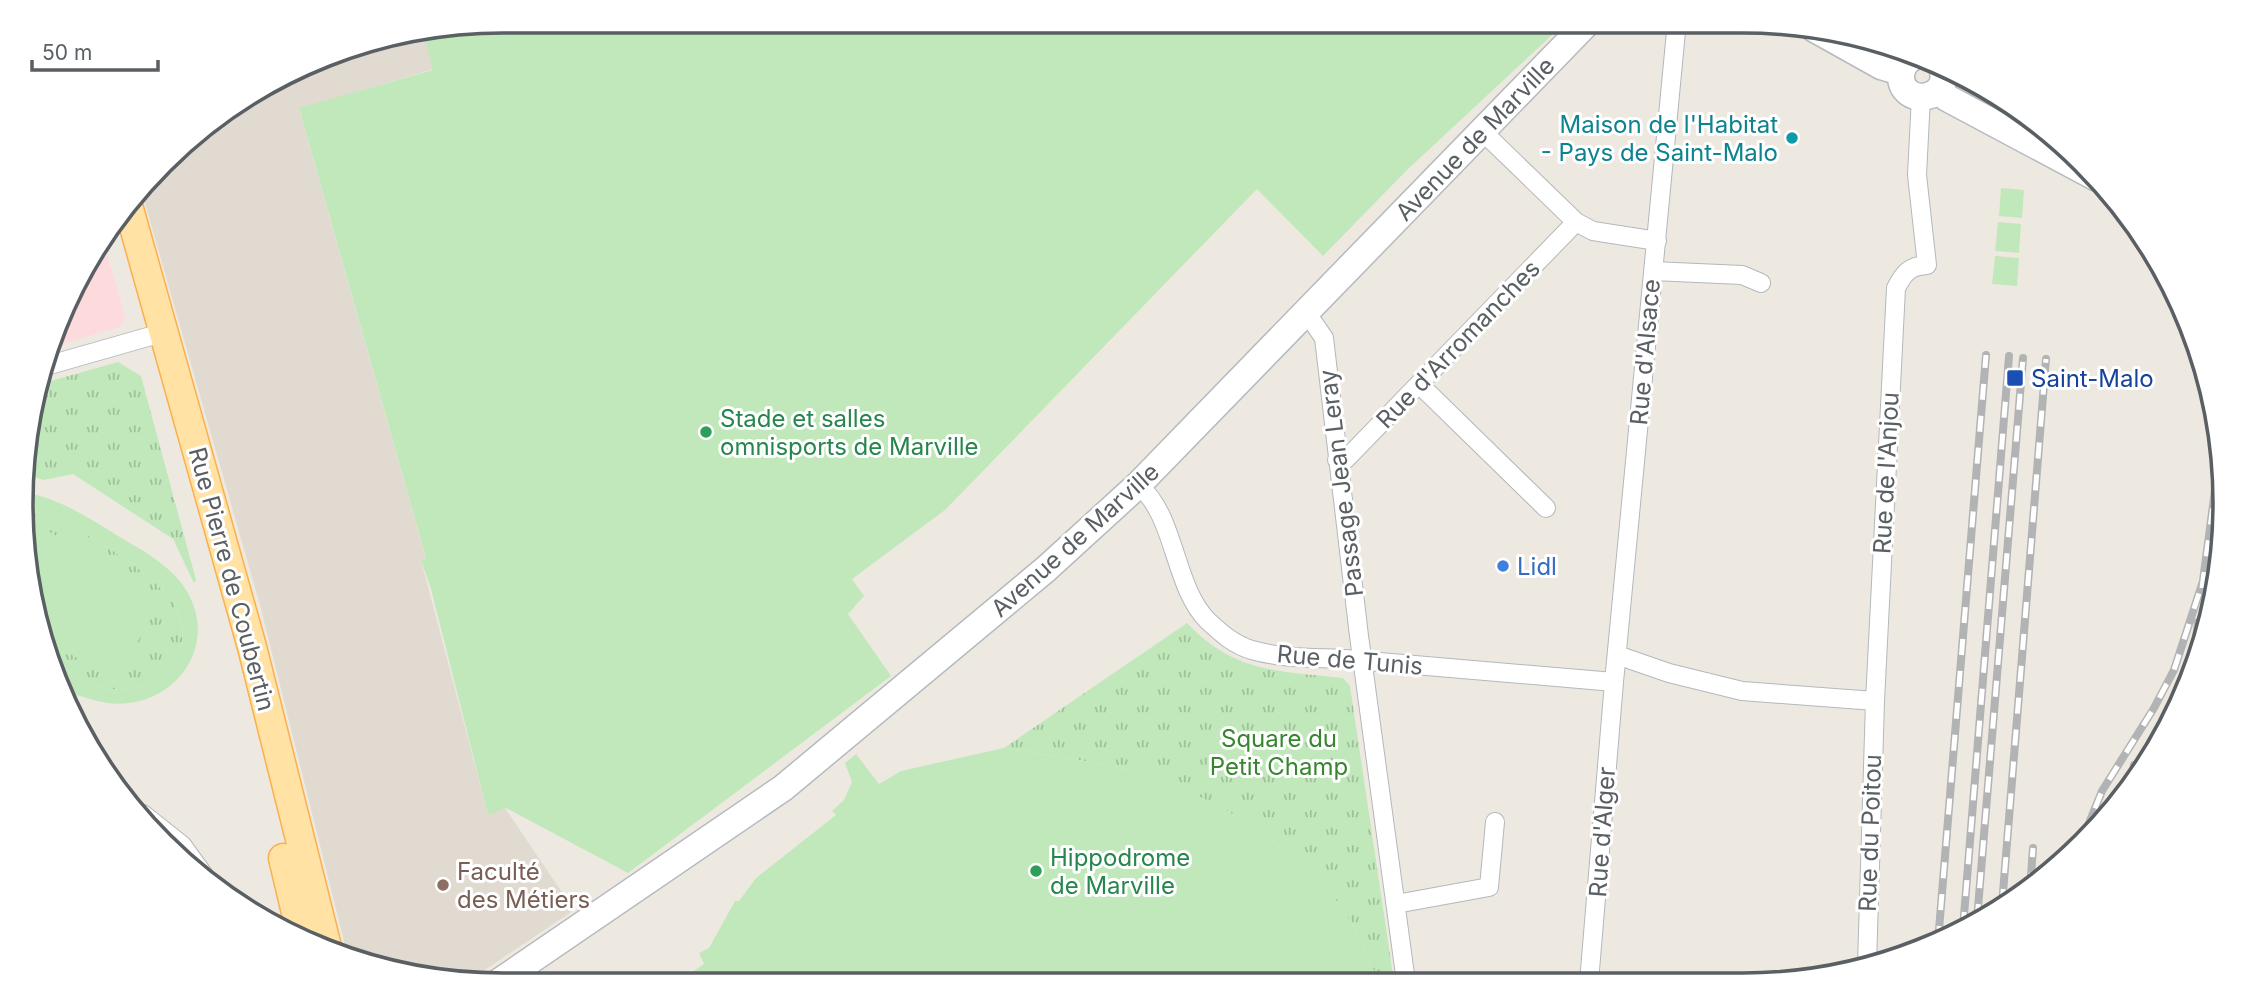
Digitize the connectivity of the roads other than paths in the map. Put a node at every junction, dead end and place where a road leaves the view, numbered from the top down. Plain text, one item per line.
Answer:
1 (1577, 33) edge
2 (1676, 33) edge
3 (1840, 43) edge
4 (1908, 63) edge
5 (1909, 63) edge
6 (1936, 83) edge
7 (2010, 117) edge
8 (1482, 131) junction
9 (2064, 160) edge
10 (131, 216) edge
11 (1576, 222) junction
12 (118, 234) edge
13 (1657, 241) junction
14 (1653, 271) junction
15 (1761, 283) dead end
16 (1306, 312) junction
17 (155, 335) junction
18 (54, 364) edge
19 (1419, 384) junction
20 (1337, 460) junction
21 (1138, 485) junction
22 (1546, 508) dead end
23 (1617, 655) junction
24 (1362, 661) junction
25 (1614, 682) junction
26 (1875, 701) junction
27 (1495, 822) dead end
28 (1396, 904) junction
29 (295, 924) edge
30 (325, 938) edge
31 (1867, 956) edge
32 (512, 973) edge
33 (1405, 973) edge
34 (1590, 973) edge

1 - 8 street, Avenue de Marville
2 - 13 street, Rue d'Alsace
3 - 4 street
5 - 6 street
6 - 7 street
6 - 9 street
6 - 26 street, Rue de l'Anjou
8 - 11 street
8 - 16 street, Avenue de Marville
10 - 17 main road, Rue Pierre de Coubertin
11 - 13 street
11 - 19 street, Rue d'Arromanches
12 - 17 main road, Rue Pierre de Coubertin
13 - 14 street, Rue d'Alsace
14 - 15 street
14 - 23 street, Rue d'Alsace
16 - 20 street, Passage Jean Leray
16 - 21 street, Avenue de Marville
17 - 18 street
17 - 29 main road, Rue Pierre de Coubertin
17 - 30 main road, Rue Pierre de Coubertin
19 - 20 street, Rue d'Arromanches
19 - 22 street
20 - 24 street, Passage Jean Leray
21 - 24 street, Rue de Tunis
21 - 32 street, Avenue de Marville
23 - 25 street, Rue d'Alsace
23 - 26 street
24 - 25 street, Rue de Tunis
24 - 28 street, Passage Jean Leray
25 - 34 street, Rue d'Alger
26 - 31 street, Rue du Poitou
27 - 28 street
28 - 33 street, Passage Jean Leray

